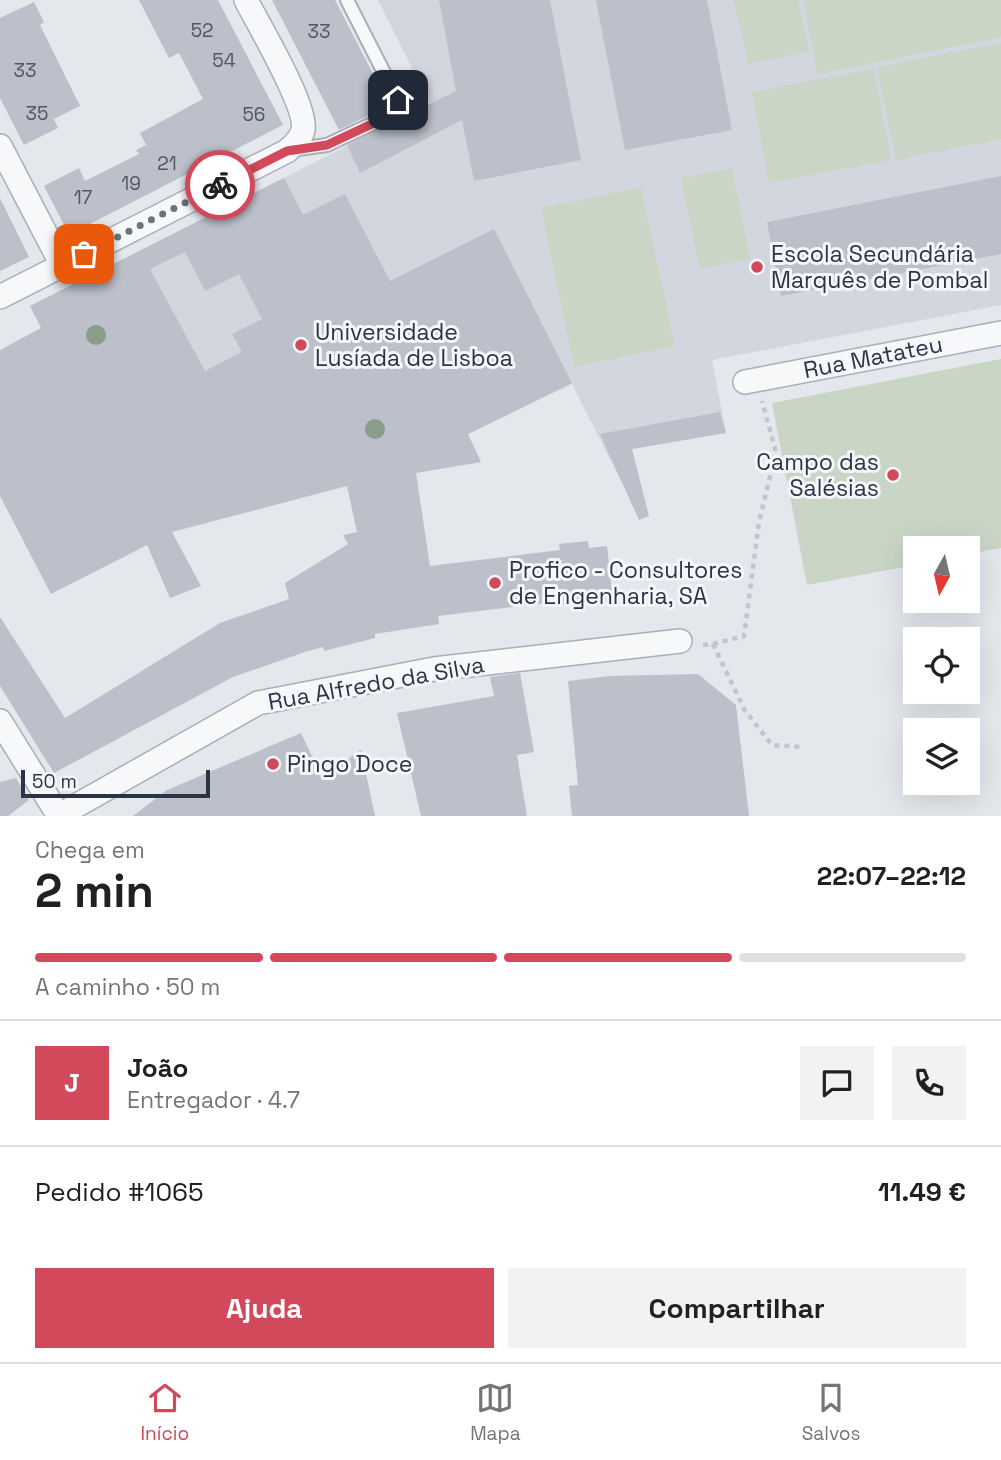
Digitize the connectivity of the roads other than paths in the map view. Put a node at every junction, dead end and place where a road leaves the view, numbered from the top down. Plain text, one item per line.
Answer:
1 (246, 0) edge
2 (347, 0) edge
3 (0, 146) edge
4 (287, 151) junction
5 (62, 265) junction
6 (0, 296) edge
7 (1001, 333) edge
8 (745, 382) road end
9 (680, 641) road end
10 (0, 721) edge
11 (59, 816) edge

1 - 4 street
2 - 4 lane
3 - 5 street
4 - 5 street
5 - 6 street
7 - 8 street, Rua Matateu
9 - 11 street, Rua Alfredo da Silva
10 - 11 street

